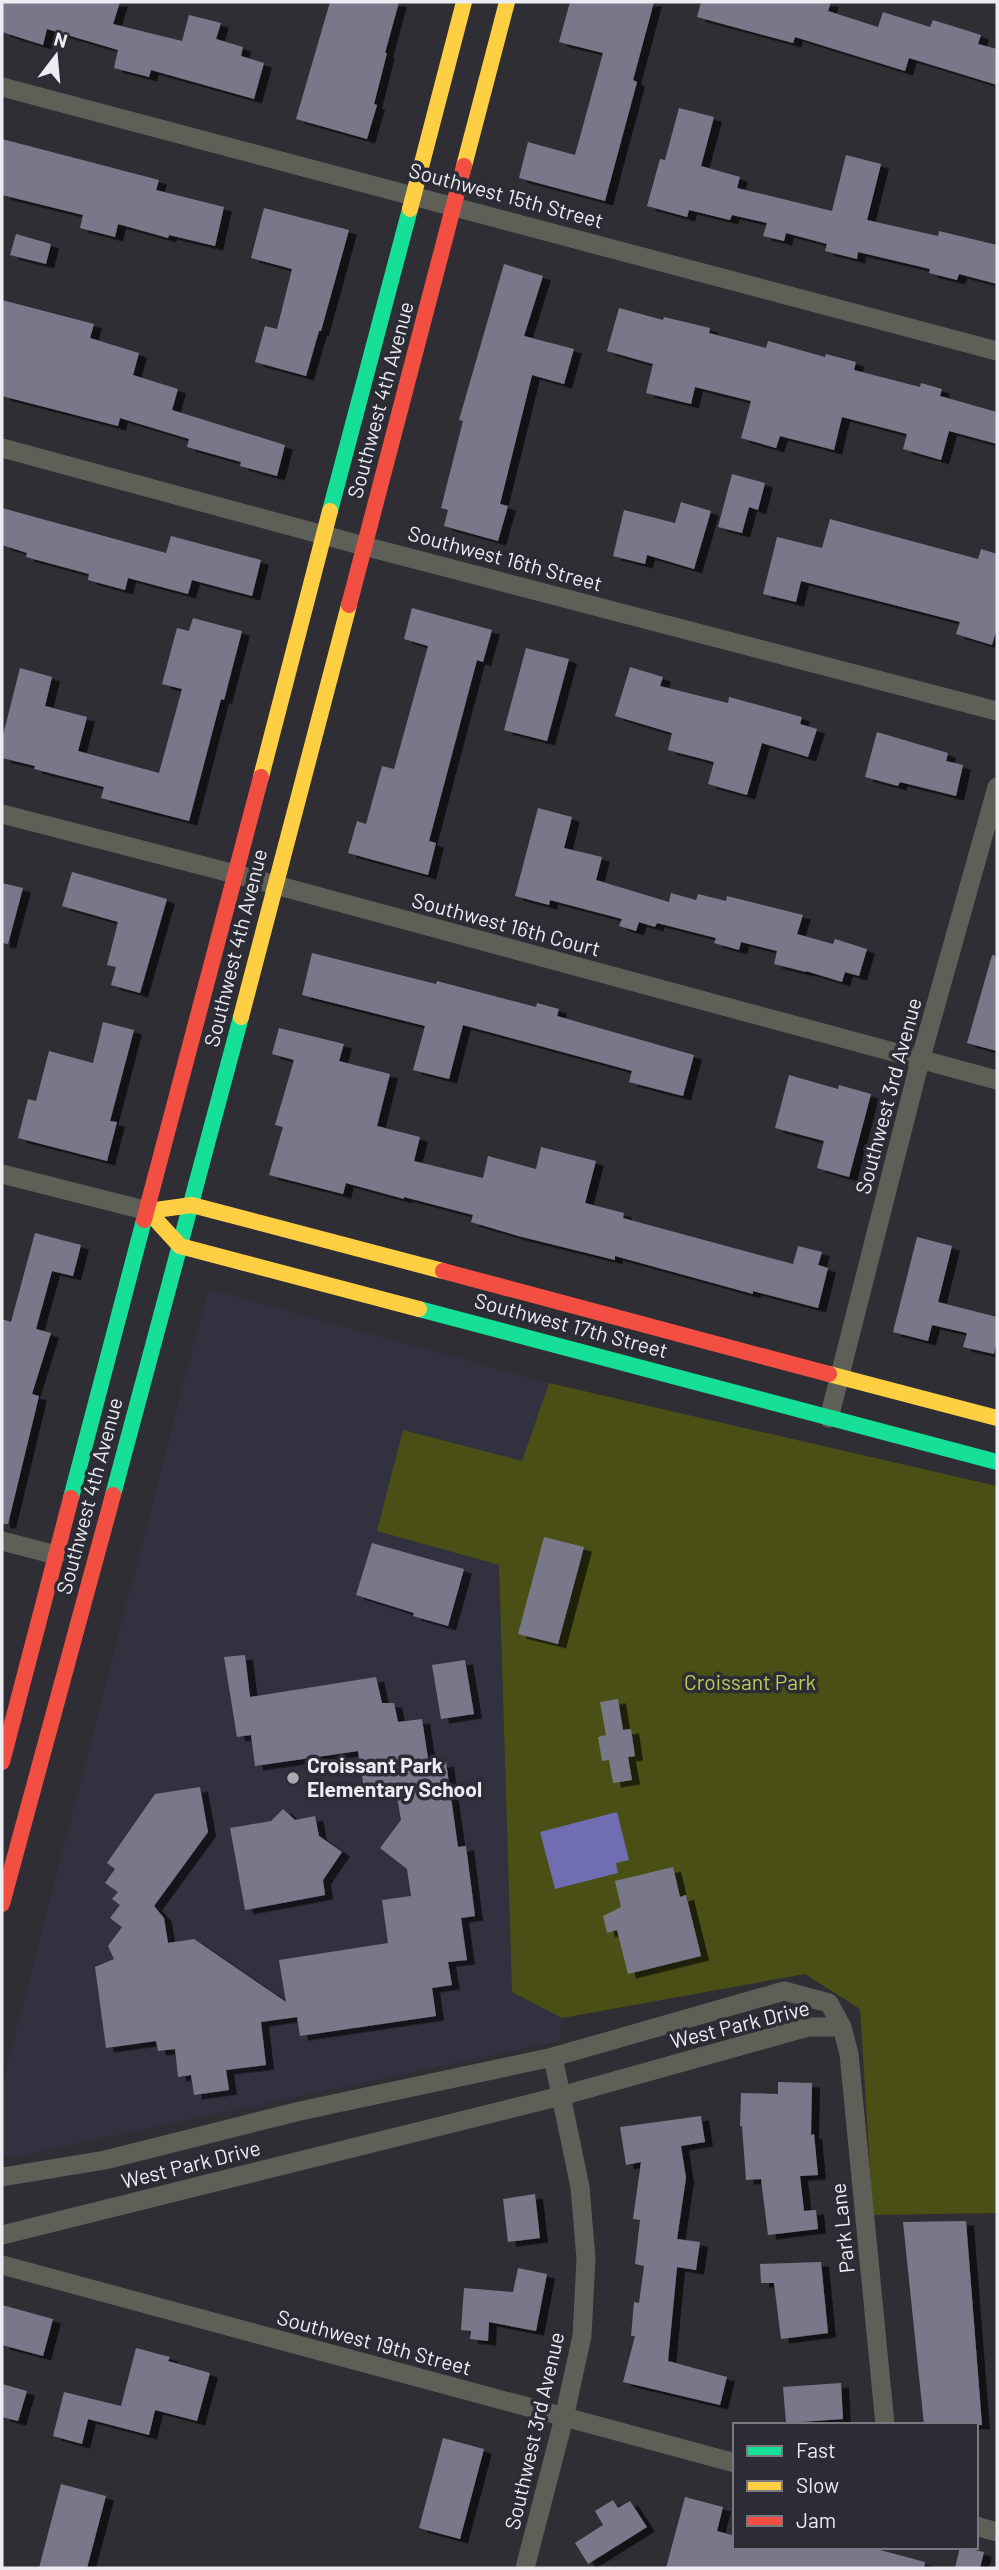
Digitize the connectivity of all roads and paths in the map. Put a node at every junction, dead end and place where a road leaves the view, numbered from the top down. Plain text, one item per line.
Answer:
1 (464, 2) edge
2 (507, 2) edge
3 (2, 87) edge
4 (412, 195) junction
5 (454, 206) junction
6 (997, 351) edge
7 (2, 448) edge
8 (325, 535) junction
9 (364, 546) junction
10 (997, 711) edge
11 (997, 787) edge
12 (2, 814) edge
13 (235, 874) junction
14 (274, 885) junction
15 (920, 1061) junction
16 (997, 1080) edge
17 (2, 1174) edge
18 (192, 1205) junction
19 (148, 1211) junction
20 (180, 1246) junction
21 (839, 1375) junction
22 (829, 1418) junction
23 (997, 1418) edge
24 (997, 1462) edge
25 (2, 1541) edge
26 (56, 1556) junction
27 (2, 1762) edge
28 (2, 1900) edge
29 (842, 2027) junction
30 (553, 2057) junction
31 (561, 2096) junction
32 (2, 2177) edge
33 (2, 2235) edge
34 (2, 2265) edge
35 (565, 2418) junction
36 (885, 2423) edge
37 (733, 2462) edge
38 (978, 2527) edge
39 (997, 2532) edge
40 (525, 2568) edge

1 - 4 main road, Southwest 4th Avenue
2 - 5 main road, Southwest 4th Avenue
3 - 4 street, Southwest 15th Street
4 - 5 street, Southwest 15th Street
4 - 8 main road, Southwest 4th Avenue
5 - 6 street, Southwest 15th Street
5 - 9 main road, Southwest 4th Avenue
7 - 8 street, Southwest 16th Street
8 - 9 street, Southwest 16th Street
8 - 13 main road, Southwest 4th Avenue
9 - 10 street, Southwest 16th Street
9 - 14 main road, Southwest 4th Avenue
11 - 15 street, Southwest 3rd Avenue
12 - 13 street, Southwest 16th Court
13 - 14 street, Southwest 16th Court
13 - 19 main road, Southwest 4th Avenue
14 - 15 street, Southwest 16th Court
14 - 18 main road, Southwest 4th Avenue
15 - 16 street, Southwest 16th Court
15 - 21 street, Southwest 3rd Avenue
17 - 19 street, Southwest 17th Street
18 - 19 main road, Southwest 17th Street
18 - 20 main road, Southwest 4th Avenue
18 - 21 main road, Southwest 17th Street
19 - 20 main road
19 - 26 main road, Southwest 4th Avenue
20 - 22 main road, Southwest 17th Street
20 - 28 main road, Southwest 4th Avenue
21 - 22 street, Southwest 3rd Avenue
21 - 23 main road, Southwest 17th Street
22 - 24 main road, Southwest 17th Street
25 - 26 street
26 - 27 main road, Southwest 4th Avenue
29 - 30 street, West Park Drive
29 - 31 street, West Park Drive
29 - 36 street, Park Lane
30 - 31 street, Southwest 3rd Avenue
30 - 32 street, West Park Drive
31 - 33 street, West Park Drive
31 - 35 street, Southwest 3rd Avenue
34 - 35 street, Southwest 19th Street
35 - 37 street, Southwest 19th Street
35 - 40 street, Southwest 3rd Avenue
38 - 39 street

